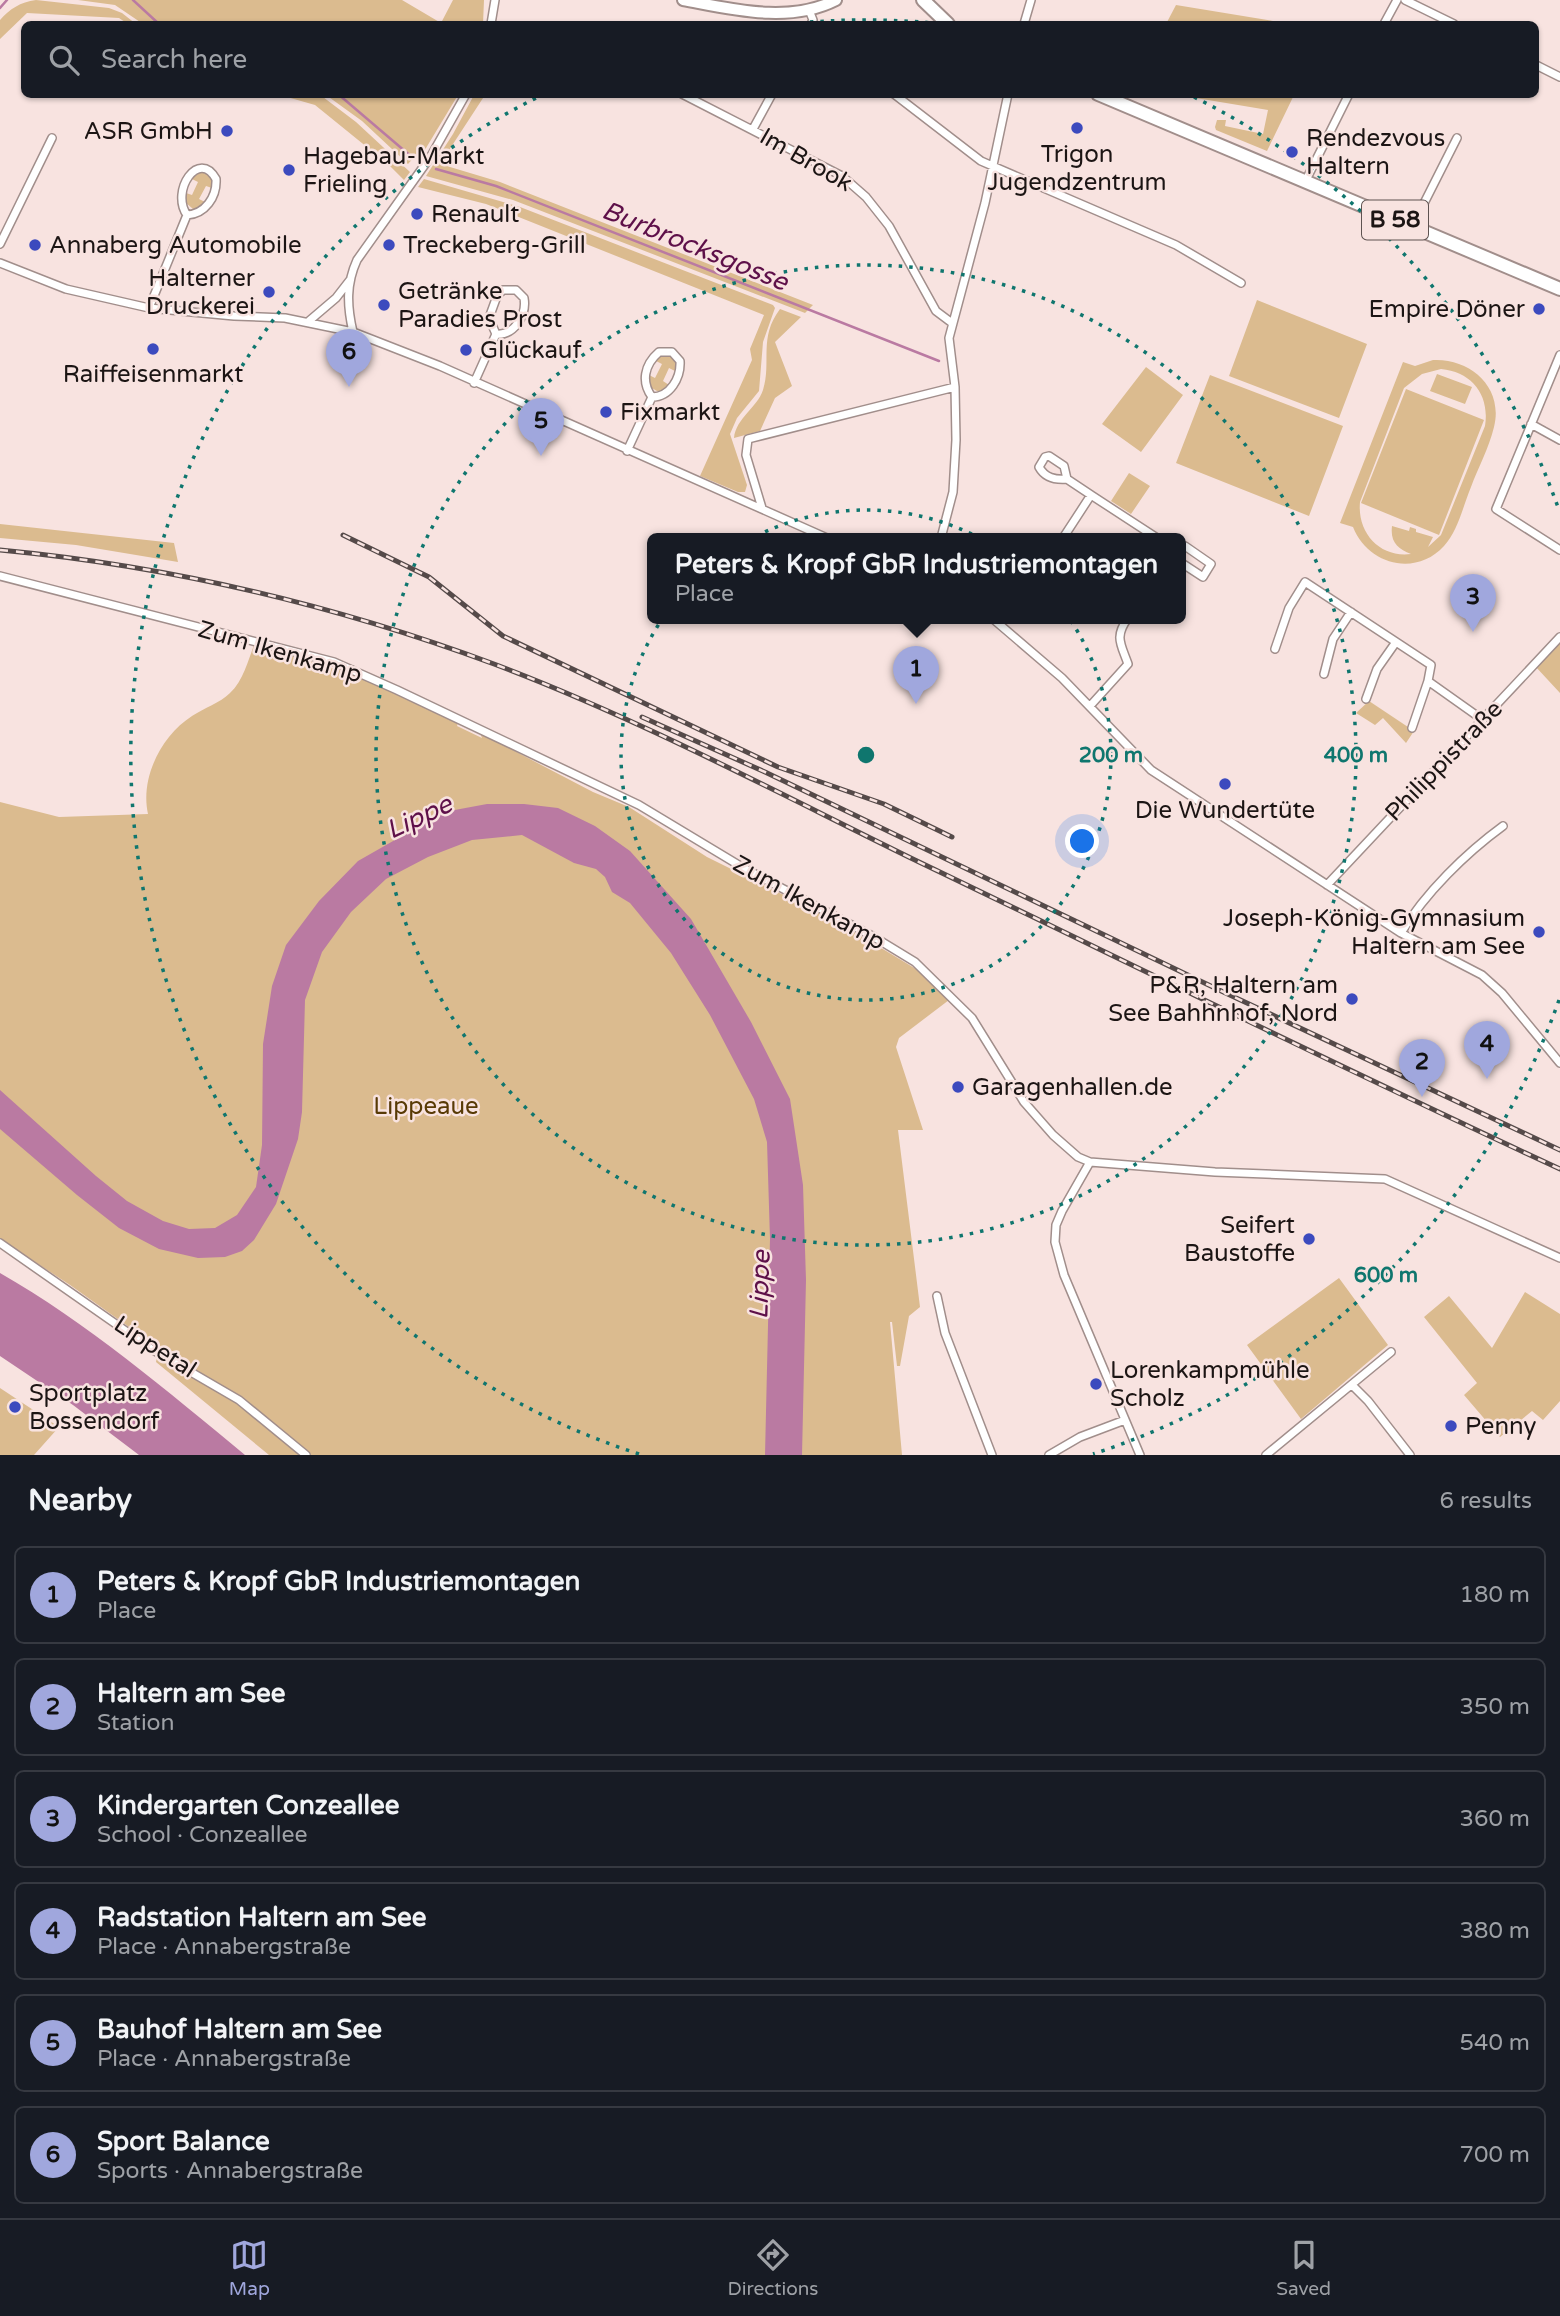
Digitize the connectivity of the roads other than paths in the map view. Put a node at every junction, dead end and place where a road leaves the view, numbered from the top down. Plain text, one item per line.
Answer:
1 (495, 0) edge
2 (683, 0) edge
3 (836, 0) edge
4 (923, 0) edge
5 (1031, 0) edge
6 (1396, 0) edge
7 (1405, 0) edge
8 (809, 10) junction
9 (492, 21) edge
10 (812, 21) edge
11 (945, 21) edge
12 (1025, 21) edge
13 (1386, 21) edge
14 (1448, 21) edge
15 (1539, 67) edge
16 (1560, 77) edge
17 (464, 98) edge
18 (689, 98) edge
19 (770, 98) edge
20 (899, 98) edge
21 (1007, 98) edge
22 (1107, 98) edge
23 (1347, 98) edge
24 (753, 129) junction
25 (52, 138) dead end
26 (1457, 138) dead end
27 (994, 168) junction
28 (1305, 182) junction
29 (187, 215) junction
30 (1412, 227) junction
31 (0, 244) edge
32 (0, 263) edge
33 (350, 280) junction
34 (1241, 283) dead end
35 (1560, 289) edge
36 (149, 308) junction
37 (309, 321) junction
38 (952, 323) junction
39 (353, 332) junction
40 (496, 334) junction
41 (1560, 355) edge
42 (474, 383) junction
43 (955, 387) junction
44 (652, 397) junction
45 (1531, 424) junction
46 (1560, 440) edge
47 (627, 451) junction
48 (1067, 479) dead end
49 (1091, 495) junction
50 (762, 508) junction
51 (816, 533) edge
52 (942, 533) edge
53 (1066, 533) edge
54 (1149, 533) edge
55 (1186, 547) edge
56 (1560, 550) edge
57 (1186, 566) edge
58 (0, 576) edge
59 (1351, 612) junction
60 (999, 624) edge
61 (1124, 624) edge
62 (1560, 637) edge
63 (1396, 642) junction
64 (1275, 649) dead end
65 (1324, 674) dead end
66 (1428, 681) junction
67 (1366, 699) dead end
68 (1090, 706) junction
69 (1483, 720) junction
70 (1412, 728) dead end
71 (1503, 826) dead end
72 (1327, 885) junction
73 (1401, 933) junction
74 (1560, 1063) edge
75 (1090, 1162) junction
76 (0, 1243) edge
77 (1560, 1258) edge
78 (937, 1296) dead end
79 (1391, 1352) dead end
80 (1352, 1385) junction
81 (1125, 1420) junction
82 (306, 1455) edge
83 (992, 1455) edge
84 (1049, 1455) edge
85 (1140, 1455) edge
86 (1266, 1455) edge
87 (1410, 1455) edge

1 - 9 street
2 - 8 main road
3 - 8 main road
4 - 11 main road
5 - 12 street
6 - 13 street
7 - 14 street
8 - 10 street
15 - 16 street
17 - 33 street
18 - 24 street, Im Brook
19 - 24 street
20 - 27 street
21 - 27 street
22 - 28 main road, B 58
23 - 28 street
24 - 38 street, Im Brook
25 - 31 street
26 - 30 street
27 - 34 street
27 - 38 street
28 - 30 main road, B 58
29 - 29 street
29 - 36 street
30 - 35 main road, B 58
32 - 36 street
33 - 37 street
33 - 39 street
36 - 37 street
37 - 39 street
38 - 43 street
39 - 42 street
40 - 40 street
40 - 42 street
41 - 45 street
42 - 47 street
43 - 50 street
43 - 52 street
44 - 44 street
44 - 47 street
45 - 46 street
45 - 56 street
47 - 50 street
48 - 49 street
49 - 53 street
49 - 54 street
50 - 51 street
55 - 57 street
58 - 75 street, Zum Ikenkamp
59 - 63 street
59 - 64 street
59 - 65 street
60 - 68 street
61 - 68 street
62 - 69 street, Philippistraße
63 - 66 street
63 - 67 street
66 - 69 street
66 - 70 street
68 - 72 street
69 - 72 street, Philippistraße
71 - 73 street
72 - 73 street
73 - 74 street
75 - 77 street, Zum Ikenkamp
75 - 81 street
76 - 82 street, Lippetal
78 - 83 street
79 - 80 street
80 - 86 street
80 - 87 street
81 - 84 street
81 - 85 street

